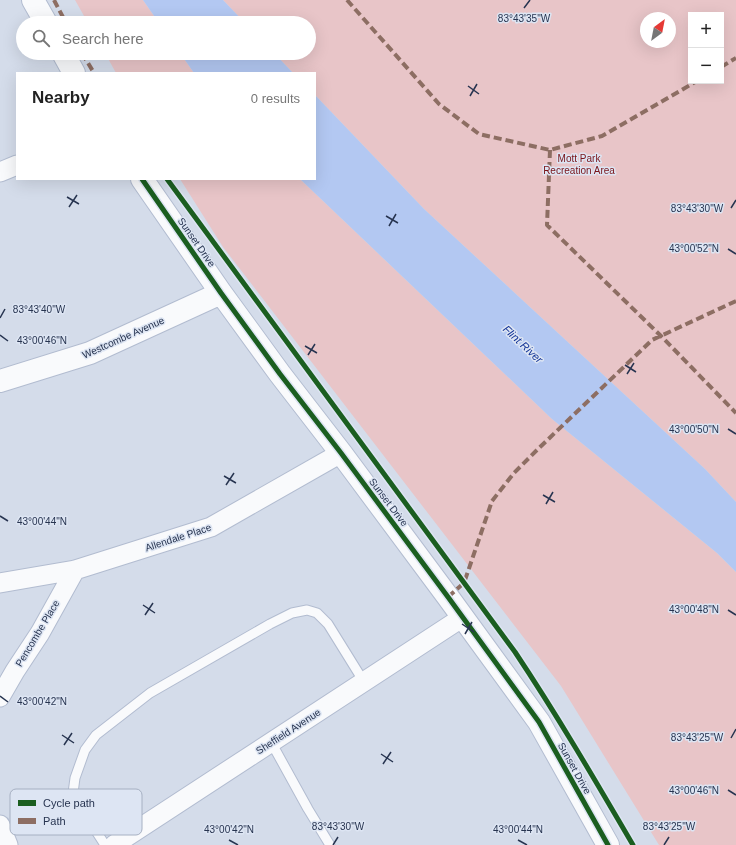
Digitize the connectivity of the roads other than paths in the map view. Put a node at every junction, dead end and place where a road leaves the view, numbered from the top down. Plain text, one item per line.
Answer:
1 (33, 0) edge
2 (42, 16) edge
3 (67, 60) edge
4 (73, 72) edge
5 (16, 165) edge
6 (0, 172) edge
7 (143, 180) edge
8 (221, 293) junction
9 (0, 381) edge
10 (341, 453) junction
11 (75, 570) junction
12 (0, 583) edge
13 (463, 617) junction
14 (364, 682) junction
15 (0, 697) edge
16 (271, 742) junction
17 (74, 789) edge
18 (0, 825) edge
19 (142, 827) edge
20 (99, 835) edge
21 (129, 835) edge
22 (8, 845) edge
23 (105, 845) edge
24 (114, 845) edge
25 (330, 845) edge
26 (608, 845) edge

1 - 2 street
3 - 4 street
5 - 6 street
7 - 8 street, Sunset Drive
8 - 9 street, Westcombe Avenue
8 - 10 street, Sunset Drive
10 - 11 street, Allendale Place
10 - 13 street, Sunset Drive
11 - 12 street, Allendale Place
11 - 15 street, Pencombe Place
13 - 14 street, Sheffield Avenue
13 - 26 street, Sunset Drive
14 - 16 street, Sheffield Avenue
14 - 17 lane
16 - 19 street, Sheffield Avenue
16 - 25 lane
18 - 22 street
20 - 23 lane
21 - 24 street, Sheffield Avenue

